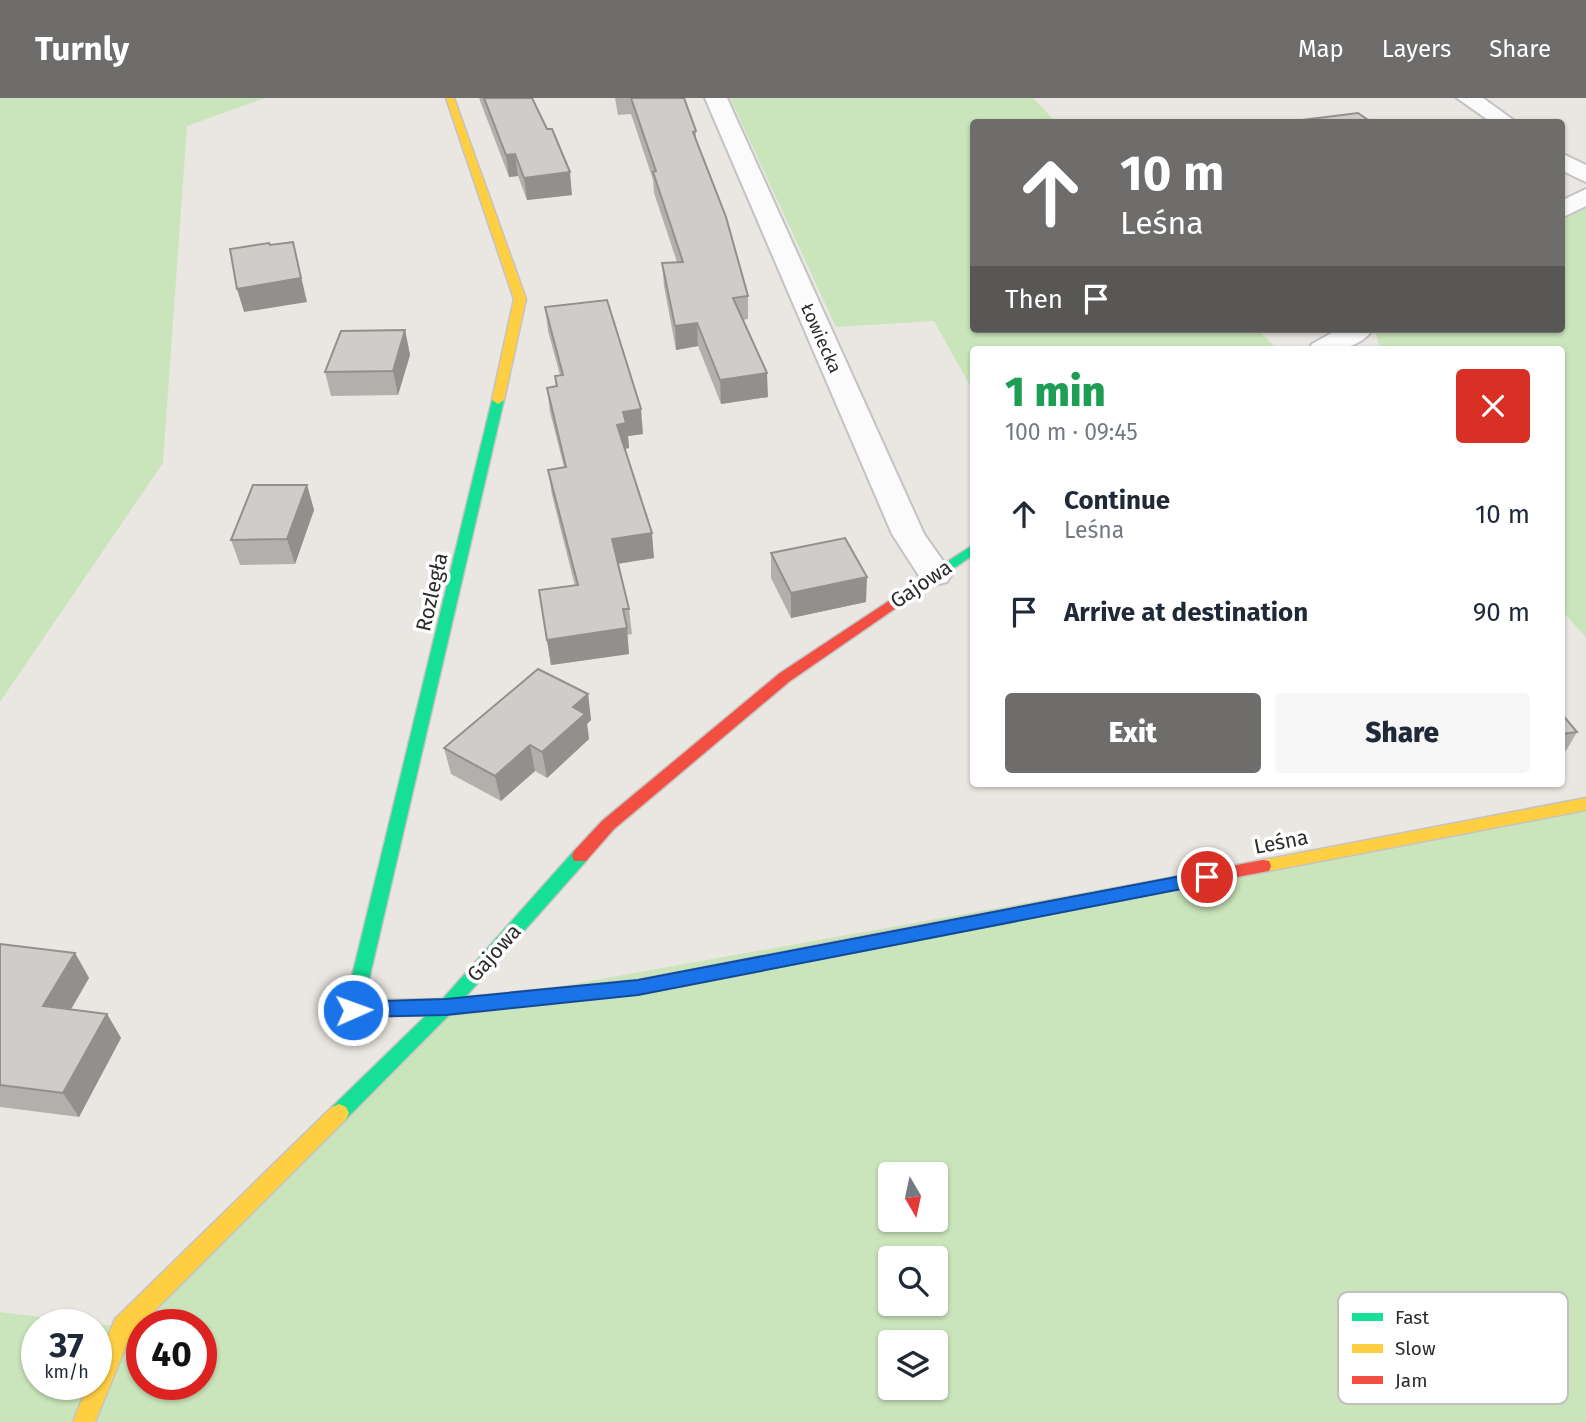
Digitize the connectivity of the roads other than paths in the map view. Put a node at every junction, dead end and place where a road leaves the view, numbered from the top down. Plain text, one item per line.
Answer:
1 (450, 98) edge
2 (716, 98) edge
3 (1468, 98) edge
4 (1500, 119) edge
5 (1565, 162) edge
6 (1586, 175) edge
7 (1586, 196) edge
8 (1565, 209) edge
9 (1352, 333) edge
10 (1329, 346) edge
11 (970, 551) edge
12 (935, 574) junction
13 (1586, 804) edge
14 (446, 1007) junction
15 (84, 1422) edge

1 - 14 street, Rozległa
2 - 12 street, Łowiecka
3 - 4 street
5 - 6 street
7 - 8 street
9 - 10 street
11 - 12 street, Gajowa
12 - 14 street, Gajowa
13 - 14 street, Leśna
14 - 15 street, Gajowa

